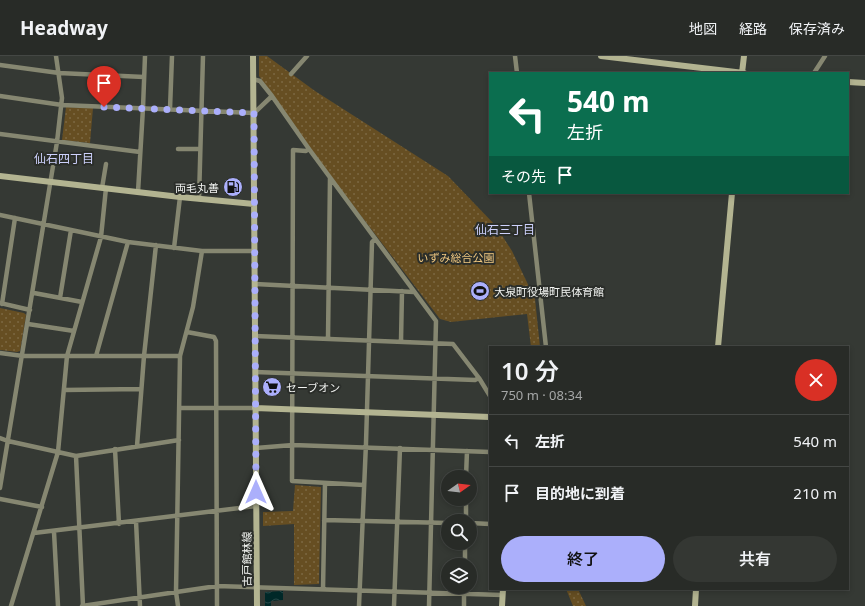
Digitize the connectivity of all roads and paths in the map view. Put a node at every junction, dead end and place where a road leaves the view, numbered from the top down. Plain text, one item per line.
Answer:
1 (56, 56) edge
2 (145, 56) edge
3 (172, 56) edge
4 (203, 56) edge
5 (253, 56) edge
6 (307, 56) edge
7 (515, 56) edge
8 (601, 56) edge
9 (744, 56) edge
10 (825, 56) edge
11 (0, 65) edge
12 (517, 72) edge
13 (735, 72) edge
14 (743, 72) edge
15 (815, 72) edge
16 (59, 73) junction
17 (291, 74) dead end
18 (144, 77) junction
19 (254, 79) junction
20 (849, 82) edge
21 (865, 83) edge
22 (0, 96) edge
23 (272, 96) junction
24 (62, 105) junction
25 (143, 108) junction
26 (170, 109) junction
27 (202, 111) junction
28 (254, 113) junction
29 (0, 134) edge
30 (58, 142) junction
31 (178, 149) dead end
32 (200, 149) junction
33 (309, 149) junction
34 (140, 152) junction
35 (106, 164) dead end
36 (0, 176) edge
37 (330, 178) junction
38 (52, 183) junction
39 (104, 188) junction
40 (138, 192) junction
41 (530, 194) edge
42 (732, 194) edge
43 (180, 197) junction
44 (199, 199) junction
45 (254, 204) junction
46 (0, 215) edge
47 (15, 218) junction
48 (45, 224) junction
49 (71, 230) junction
50 (101, 236) junction
51 (375, 239) junction
52 (128, 242) junction
53 (156, 246) junction
54 (174, 248) junction
55 (202, 251) junction
56 (254, 251) junction
57 (255, 284) junction
58 (292, 286) junction
59 (328, 288) junction
60 (370, 290) junction
61 (402, 291) junction
62 (414, 292) junction
63 (34, 293) junction
64 (60, 298) junction
65 (82, 302) junction
66 (1, 304) edge
67 (30, 310) junction
68 (28, 324) junction
69 (74, 331) junction
70 (187, 332) junction
71 (255, 336) junction
72 (292, 338) junction
73 (328, 339) junction
74 (369, 340) junction
75 (401, 342) junction
76 (436, 343) junction
77 (546, 346) edge
78 (718, 346) edge
79 (0, 353) edge
80 (22, 356) junction
81 (67, 356) junction
82 (96, 356) junction
83 (144, 356) junction
84 (180, 356) junction
85 (255, 372) junction
86 (292, 372) junction
87 (368, 376) junction
88 (436, 378) junction
89 (479, 378) junction
90 (141, 389) junction
91 (64, 390) junction
92 (489, 394) edge
93 (180, 408) junction
94 (216, 408) junction
95 (255, 408) junction
96 (292, 409) junction
97 (367, 412) junction
98 (435, 415) junction
99 (489, 417) edge
100 (0, 438) edge
101 (179, 440) junction
102 (8, 441) junction
103 (293, 445) junction
104 (136, 446) junction
105 (366, 447) junction
106 (256, 448) junction
107 (400, 448) junction
108 (115, 449) junction
109 (434, 450) junction
110 (467, 451) junction
111 (58, 452) junction
112 (489, 452) edge
113 (76, 456) junction
114 (466, 470) edge
115 (325, 483) junction
116 (364, 485) junction
117 (0, 488) edge
118 (0, 499) edge
119 (256, 506) junction
120 (42, 507) junction
121 (217, 510) junction
122 (178, 515) junction
123 (324, 520) junction
124 (136, 521) junction
125 (362, 521) junction
126 (397, 522) junction
127 (431, 523) junction
128 (441, 523) edge
129 (477, 523) edge
130 (119, 524) junction
131 (489, 524) edge
132 (79, 529) junction
133 (54, 532) junction
134 (34, 533) junction
135 (217, 586) junction
136 (256, 586) junction
137 (323, 589) junction
138 (696, 590) edge
139 (359, 591) junction
140 (176, 592) junction
141 (395, 592) junction
142 (502, 592) edge
143 (477, 593) edge
144 (430, 594) junction
145 (441, 594) edge
146 (464, 594) edge
147 (140, 598) junction
148 (11, 606) edge
149 (58, 606) edge
150 (82, 606) edge
151 (140, 606) edge
152 (178, 606) edge
153 (217, 606) edge
154 (257, 606) edge
155 (358, 606) edge
156 (394, 606) edge
157 (429, 606) edge
158 (464, 606) edge
159 (502, 606) edge
160 (695, 606) edge

1 - 16 street
2 - 18 street
3 - 26 street
4 - 27 street
5 - 19 street, 古戸館林線
6 - 17 street
7 - 12 street
8 - 13 street
9 - 14 street
10 - 15 street
11 - 16 street
16 - 18 street
16 - 24 street
18 - 25 street
19 - 23 street
19 - 28 street, 古戸館林線
20 - 21 street
22 - 24 street
23 - 28 street
23 - 33 street
24 - 25 street
24 - 30 street
25 - 26 street
25 - 34 street
26 - 27 street
27 - 28 street
27 - 32 street
28 - 45 street, 古戸館林線
29 - 30 street
30 - 34 street
30 - 38 street
31 - 32 street
32 - 44 street
33 - 37 street
33 - 58 street
34 - 40 street
35 - 39 street
36 - 38 street
37 - 51 street
37 - 59 street
38 - 39 street
38 - 48 street
39 - 40 street
39 - 50 street
40 - 43 street
41 - 77 street
42 - 78 street
43 - 44 street
43 - 54 street
44 - 45 street
45 - 56 street, 古戸館林線
46 - 47 street
47 - 48 street
47 - 66 street
48 - 49 street
48 - 63 street
49 - 50 street
49 - 64 street
50 - 52 street
50 - 65 street
51 - 60 street
51 - 62 street
52 - 53 street
52 - 82 street
53 - 54 street
53 - 83 street
54 - 55 street
55 - 56 street
55 - 70 street
56 - 57 street, 古戸館林線
57 - 58 street
57 - 71 street, 古戸館林線
58 - 59 street
58 - 72 street
59 - 60 street
59 - 73 street
60 - 61 street
60 - 74 street
61 - 62 street
61 - 75 street
62 - 76 street
63 - 64 street
63 - 67 street
64 - 65 street
65 - 69 street
66 - 67 street
67 - 68 street
68 - 69 street
68 - 80 street
69 - 81 street
70 - 84 street
70 - 94 street
71 - 72 street
71 - 85 street, 古戸館林線
72 - 73 street
72 - 86 street
73 - 74 street
74 - 75 street
74 - 87 street
75 - 76 street
76 - 88 street
76 - 89 street
79 - 80 street
80 - 81 street
80 - 102 street
81 - 82 street
81 - 91 street
82 - 83 street
83 - 84 street
83 - 90 street
84 - 93 street
85 - 86 street
85 - 95 street, 古戸館林線
86 - 87 street
86 - 96 street
87 - 88 street
87 - 97 street
88 - 89 street
88 - 98 street
89 - 92 street
90 - 91 street
90 - 104 street
91 - 111 street
93 - 94 street
93 - 101 street
94 - 95 street
94 - 121 street
95 - 96 street
95 - 106 street, 古戸館林線
96 - 97 street
96 - 103 street
97 - 98 street
97 - 105 street
98 - 99 street
98 - 109 street
100 - 102 street
101 - 104 street
101 - 122 street
102 - 111 street
102 - 117 street
103 - 105 street
103 - 106 street
103 - 115 street
104 - 108 street
105 - 107 street
105 - 116 street
106 - 119 street, 古戸館林線
107 - 109 street
107 - 126 street
108 - 113 street
108 - 130 street
109 - 110 street
109 - 127 street
110 - 112 street
110 - 114 street
111 - 113 street
111 - 120 street
113 - 132 street
115 - 116 street
115 - 123 street
116 - 125 street
118 - 120 street
119 - 121 street
119 - 136 street, 古戸館林線
120 - 134 street
121 - 122 street
121 - 135 street
122 - 124 street
122 - 140 street
123 - 125 street
123 - 137 street
124 - 130 street
124 - 147 street
125 - 126 street
125 - 139 street
126 - 127 street
126 - 141 street
127 - 128 street
127 - 144 street
129 - 131 street
130 - 132 street
132 - 133 street
132 - 150 street
133 - 134 street
133 - 149 street
134 - 148 street
135 - 136 street
135 - 140 street
135 - 153 street
136 - 137 street
136 - 154 street, 古戸館林線
137 - 139 street
138 - 160 street
139 - 141 street
139 - 155 street
140 - 147 street
140 - 152 street
141 - 144 street
141 - 156 street
142 - 143 street
142 - 159 street
144 - 145 street
144 - 157 street
146 - 158 street
147 - 150 street
147 - 151 street

